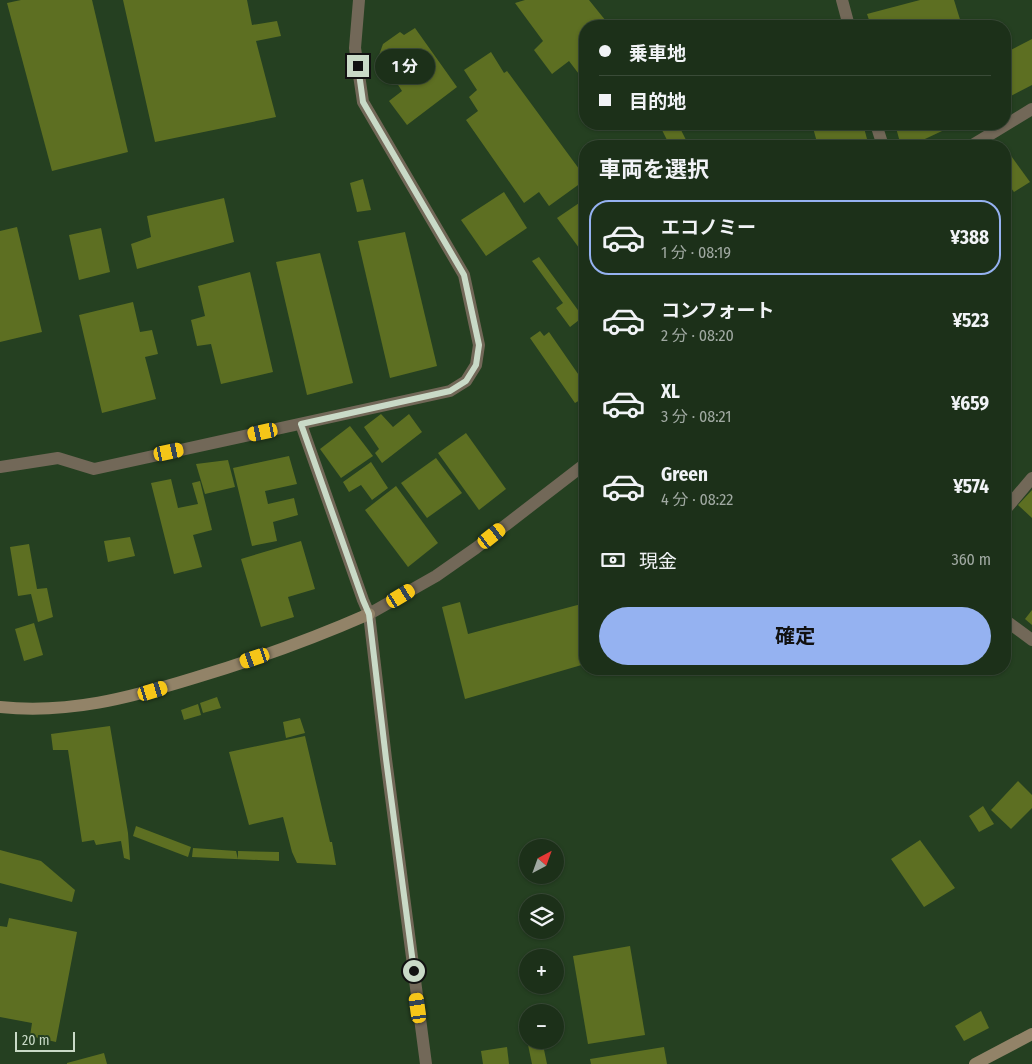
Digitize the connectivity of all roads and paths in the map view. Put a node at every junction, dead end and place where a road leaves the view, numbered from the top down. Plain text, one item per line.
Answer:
1 (359, 0) edge
2 (842, 0) edge
3 (847, 20) edge
4 (1032, 109) edge
5 (1011, 122) edge
6 (998, 130) edge
7 (982, 140) edge
8 (301, 424) junction
9 (0, 467) edge
10 (579, 469) edge
11 (1032, 478) edge
12 (1011, 503) edge
13 (369, 614) junction
14 (1011, 624) edge
15 (1032, 640) edge
16 (0, 707) edge
17 (1032, 1034) edge
18 (426, 1064) edge
19 (975, 1064) edge

1 - 8 street
2 - 3 street
4 - 5 street
6 - 7 street
8 - 9 street
8 - 13 street
10 - 13 street
11 - 12 street
13 - 16 street
13 - 18 street
14 - 15 street
17 - 19 street

